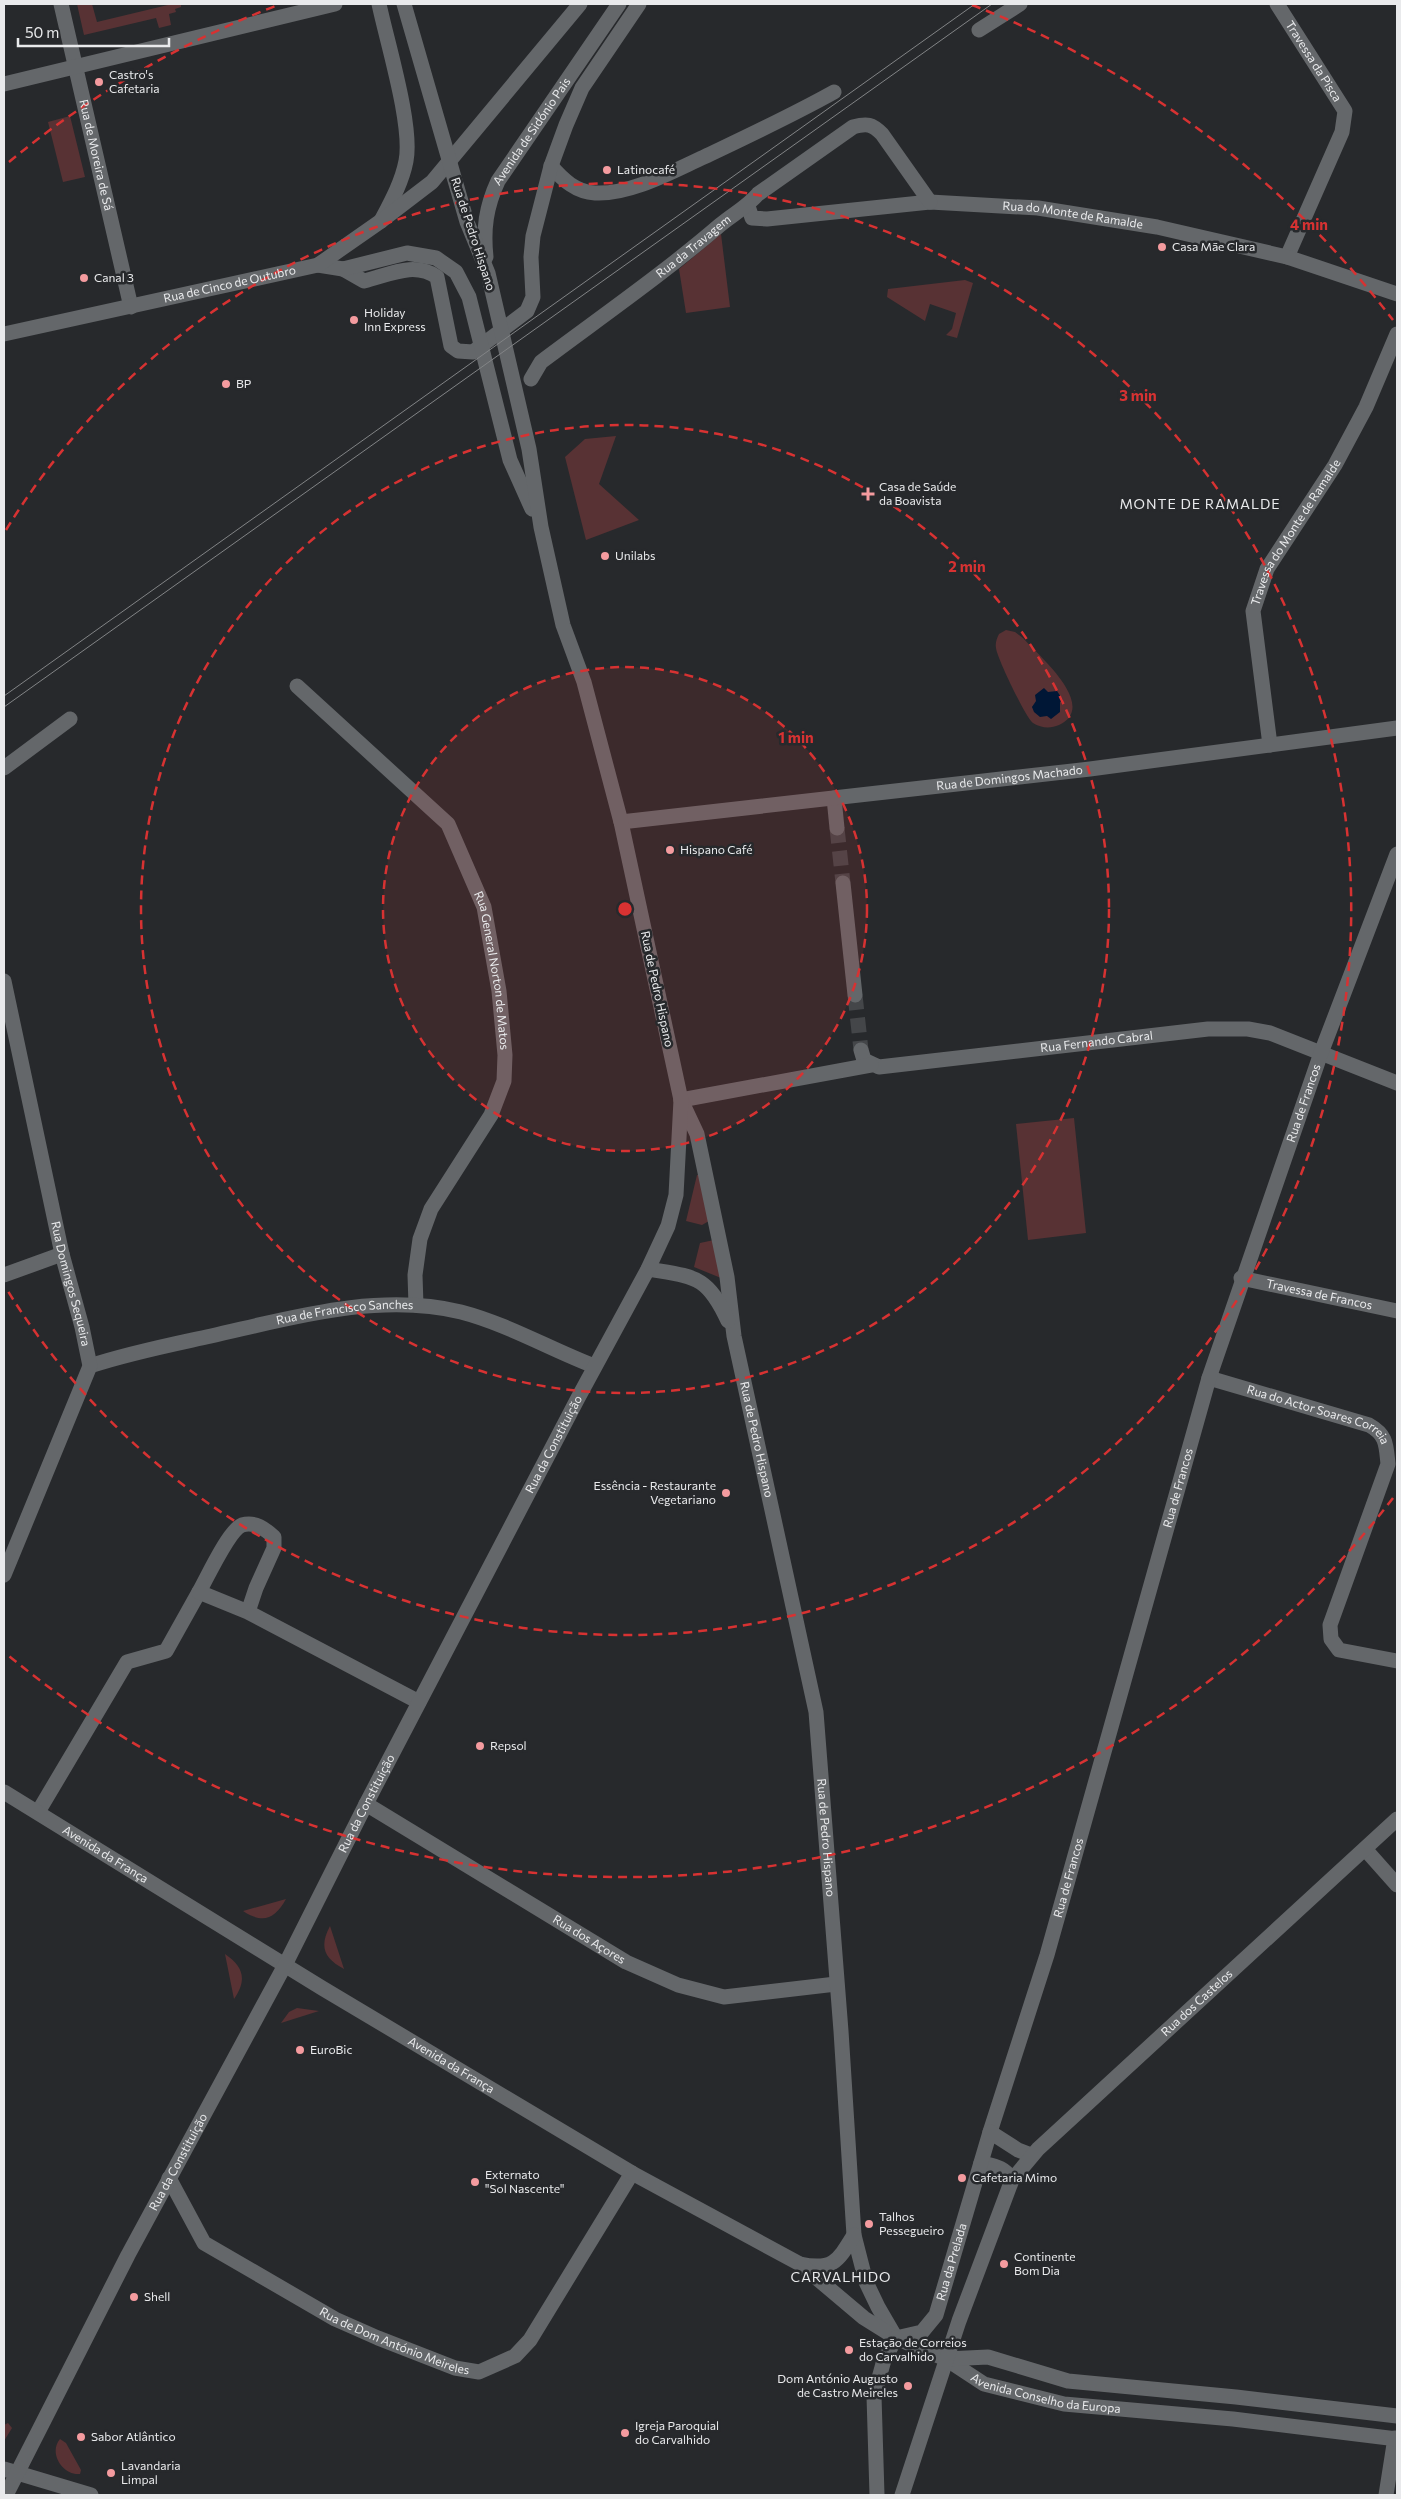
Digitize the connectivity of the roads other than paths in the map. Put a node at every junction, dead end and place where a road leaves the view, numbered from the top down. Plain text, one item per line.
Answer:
1 (61, 4) edge
2 (335, 4) edge
3 (379, 4) edge
4 (404, 4) edge
5 (580, 4) edge
6 (618, 4) edge
7 (639, 4) edge
8 (1020, 4) edge
9 (1277, 4) edge
10 (979, 30) dead end
11 (76, 67) junction
12 (4, 84) edge
13 (834, 92) dead end
14 (551, 166) junction
15 (930, 202) junction
16 (748, 206) junction
17 (381, 221) junction
18 (1287, 257) junction
19 (318, 265) junction
20 (343, 269) junction
21 (488, 274) junction
22 (1397, 294) edge
23 (131, 307) junction
24 (4, 334) edge
25 (1397, 334) edge
26 (531, 378) dead end
27 (541, 527) junction
28 (297, 686) dead end
29 (70, 719) dead end
30 (1397, 728) edge
31 (1270, 745) junction
32 (4, 768) edge
33 (834, 798) junction
34 (621, 822) junction
35 (837, 828) tunnel mouth
36 (1397, 854) edge
37 (843, 884) tunnel mouth
38 (4, 981) edge
39 (855, 995) tunnel mouth
40 (861, 1050) tunnel mouth
41 (1321, 1053) junction
42 (871, 1065) junction
43 (1397, 1083) edge
44 (681, 1100) junction
45 (62, 1254) junction
46 (648, 1270) junction
47 (4, 1275) edge
48 (1241, 1278) junction
49 (416, 1305) junction
50 (1397, 1311) edge
51 (734, 1336) junction
52 (90, 1366) junction
53 (594, 1366) junction
54 (1208, 1378) junction
55 (4, 1575) edge
56 (199, 1592) junction
57 (248, 1612) junction
58 (1397, 1661) edge
59 (420, 1702) junction
60 (4, 1792) edge
61 (366, 1804) junction
62 (38, 1812) junction
63 (1397, 1819) edge
64 (1365, 1849) junction
65 (1397, 1884) edge
66 (285, 1965) junction
67 (836, 1984) junction
68 (990, 2132) junction
69 (1031, 2155) junction
70 (981, 2163) junction
71 (632, 2173) junction
72 (169, 2178) junction
73 (1012, 2180) junction
74 (854, 2235) junction
75 (800, 2264) junction
76 (896, 2338) junction
77 (946, 2359) junction
78 (1397, 2416) edge
79 (1396, 2439) edge
80 (10, 2471) edge
81 (6, 2495) edge
82 (91, 2495) edge
83 (877, 2495) edge
84 (902, 2495) edge
85 (1386, 2495) edge

1 - 11 street, Rua de Moreira de Sá
2 - 11 street
3 - 17 street
4 - 21 street, Rua de Pedro Hispano
5 - 17 street, Rua de Cinco de Outubro
6 - 21 street, Avenida de Sidónio Pais
7 - 14 street, Avenida de Sidónio Pais
8 - 10 street
9 - 18 street, Travessa da Pisca
11 - 12 street
11 - 23 street, Rua de Moreira de Sá
13 - 14 street
14 - 20 street, Avenida de Sidónio Pais
15 - 16 street, Rua do Monte de Ramalde
15 - 16 street, Rua da Travagem
15 - 18 street, Rua do Monte de Ramalde
16 - 26 street, Rua da Travagem
17 - 19 street, Rua de Cinco de Outubro
18 - 22 street, Rua do Monte de Ramalde
19 - 20 street, Rua de Pedro Hispano
19 - 23 street, Rua de Cinco de Outubro
20 - 27 street, Rua de Pedro Hispano
21 - 27 street, Rua de Pedro Hispano
23 - 24 street, Rua de Cinco de Outubro
25 - 31 street, Travessa do Monte de Ramalde
27 - 34 street, Rua de Pedro Hispano
28 - 49 street, Rua General Norton de Matos
29 - 32 street
30 - 31 street, Rua de Domingos Machado
31 - 33 street, Rua de Domingos Machado
33 - 34 street, Rua de Domingos Machado
33 - 35 street
34 - 44 street, Rua de Pedro Hispano
36 - 41 street, Rua de Francos
37 - 39 street
38 - 45 street, Rua Domingos Sequeira
40 - 42 street
41 - 42 street, Rua Fernando Cabral
41 - 43 street, Rua Fernando Cabral
41 - 48 street, Rua de Francos
42 - 44 street, Rua Fernando Cabral
44 - 46 street, Rua da Constituição
44 - 51 street, Rua de Pedro Hispano
45 - 47 street
45 - 52 street, Rua Domingos Sequeira
46 - 51 street, Rua de Pedro Hispano
46 - 53 street, Rua da Constituição
48 - 50 street, Travessa de Francos
48 - 54 street, Rua de Francos
49 - 52 street, Rua de Francisco Sanches
49 - 53 street, Rua de Francisco Sanches
51 - 67 street, Rua de Pedro Hispano
52 - 55 street
53 - 59 street, Rua da Constituição
54 - 58 street, Rua do Actor Soares Correia
54 - 68 street, Rua de Francos
56 - 57 street
56 - 57 street
56 - 62 street
57 - 59 street
59 - 61 street, Rua da Constituição
60 - 62 street, Avenida da França
61 - 66 street, Rua da Constituição
61 - 67 street, Rua dos Açores
62 - 66 street, Avenida da França
63 - 64 street, Rua dos Castelos
64 - 65 street
64 - 69 street, Rua dos Castelos
66 - 71 street, Avenida da França
66 - 72 street, Rua da Constituição
67 - 74 street, Rua de Pedro Hispano
68 - 69 street
68 - 70 street, Rua da Prelada
69 - 73 street, Rua da Prelada
70 - 73 street
70 - 76 street, Rua da Prelada
71 - 72 street, Rua de Dom António Meireles
71 - 75 street, Avenida da França
72 - 80 street, Rua da Constituição
73 - 77 street, Rua da Prelada
74 - 75 street
74 - 76 street, Rua de Pedro Hispano
75 - 76 street, Avenida da França
76 - 77 street
76 - 83 street
77 - 78 street, Avenida Conselho da Europa
77 - 79 street, Avenida Conselho da Europa
77 - 84 street, Rua da Prelada
79 - 85 street
80 - 81 street, Rua da Constituição
80 - 82 street

